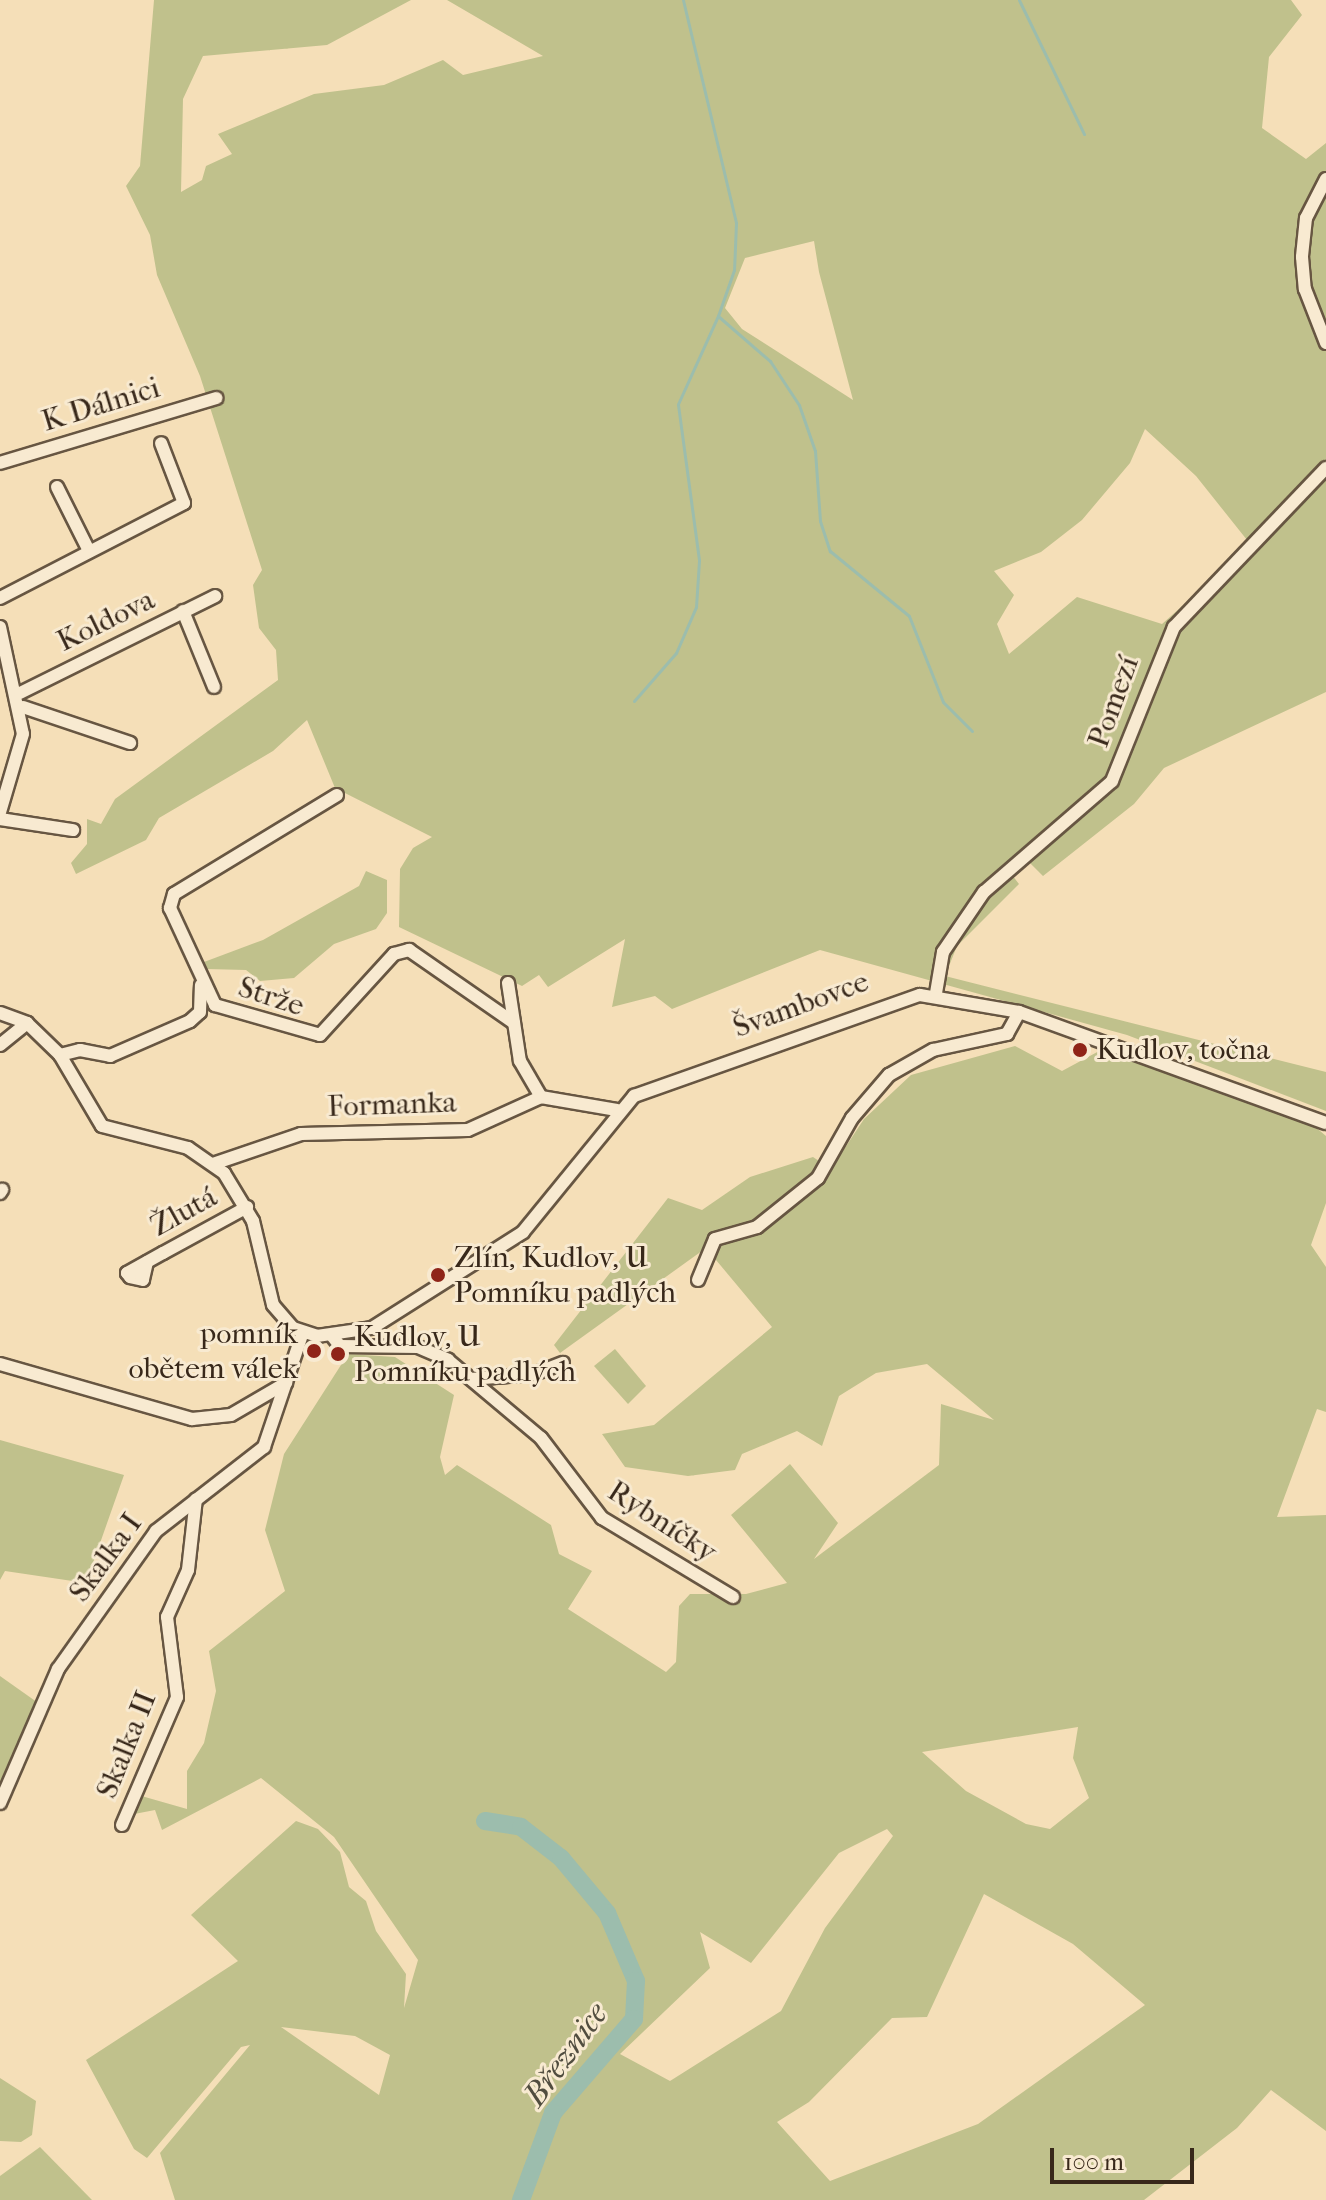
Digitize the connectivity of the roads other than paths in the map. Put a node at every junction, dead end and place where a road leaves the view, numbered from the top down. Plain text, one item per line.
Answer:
1 (1326, 179) edge
2 (1326, 343) edge
3 (216, 398) dead end
4 (161, 443) dead end
5 (0, 463) edge
6 (1326, 468) edge
7 (57, 487) dead end
8 (89, 551) junction
9 (215, 596) dead end
10 (0, 598) edge
11 (183, 611) junction
12 (0, 627) edge
13 (4, 649) edge
14 (214, 687) dead end
15 (20, 693) junction
16 (23, 707) junction
17 (130, 743) dead end
18 (337, 795) dead end
19 (0, 812) edge
20 (0, 819) edge
21 (73, 830) dead end
22 (201, 983) junction
23 (508, 983) dead end
24 (936, 993) junction
25 (1019, 1012) junction
26 (0, 1013) edge
27 (27, 1023) junction
28 (514, 1023) junction
29 (0, 1045) edge
30 (60, 1055) junction
31 (541, 1097) junction
32 (617, 1110) junction
33 (1326, 1123) edge
34 (213, 1164) junction
35 (247, 1207) junction
36 (147, 1262) dead end
37 (698, 1280) dead end
38 (303, 1332) junction
39 (333, 1337) junction
40 (563, 1363) dead end
41 (0, 1364) edge
42 (290, 1377) junction
43 (471, 1379) junction
44 (196, 1499) junction
45 (733, 1597) dead end
46 (0, 1803) edge
47 (122, 1825) dead end

1 - 2 street
3 - 5 street, K Dálnici
4 - 8 street
6 - 24 street, Pomezí
7 - 8 street
8 - 10 street
9 - 11 street, Koldova
11 - 14 street
11 - 15 street, Koldova
12 - 13 street
13 - 15 street
15 - 16 street
16 - 17 street
16 - 19 street
18 - 22 street, Strže
20 - 21 street
22 - 28 street, Strže
22 - 30 street
23 - 28 street
24 - 25 street, Švambovce
24 - 32 street, Švambovce
25 - 33 street, Švambovce
25 - 37 street
26 - 27 street
27 - 29 street
27 - 30 street
28 - 31 street
30 - 34 street
31 - 32 street
31 - 34 street, Formanka
32 - 39 street, Švambovce
34 - 35 street
35 - 36 street, Žlutá
35 - 38 street
38 - 39 street
38 - 42 street, Skalka I
39 - 43 street, Rybníčky
40 - 43 street
41 - 42 street
42 - 44 street, Skalka I
43 - 45 street, Rybníčky
44 - 46 street, Skalka I
44 - 47 street, Skalka II

